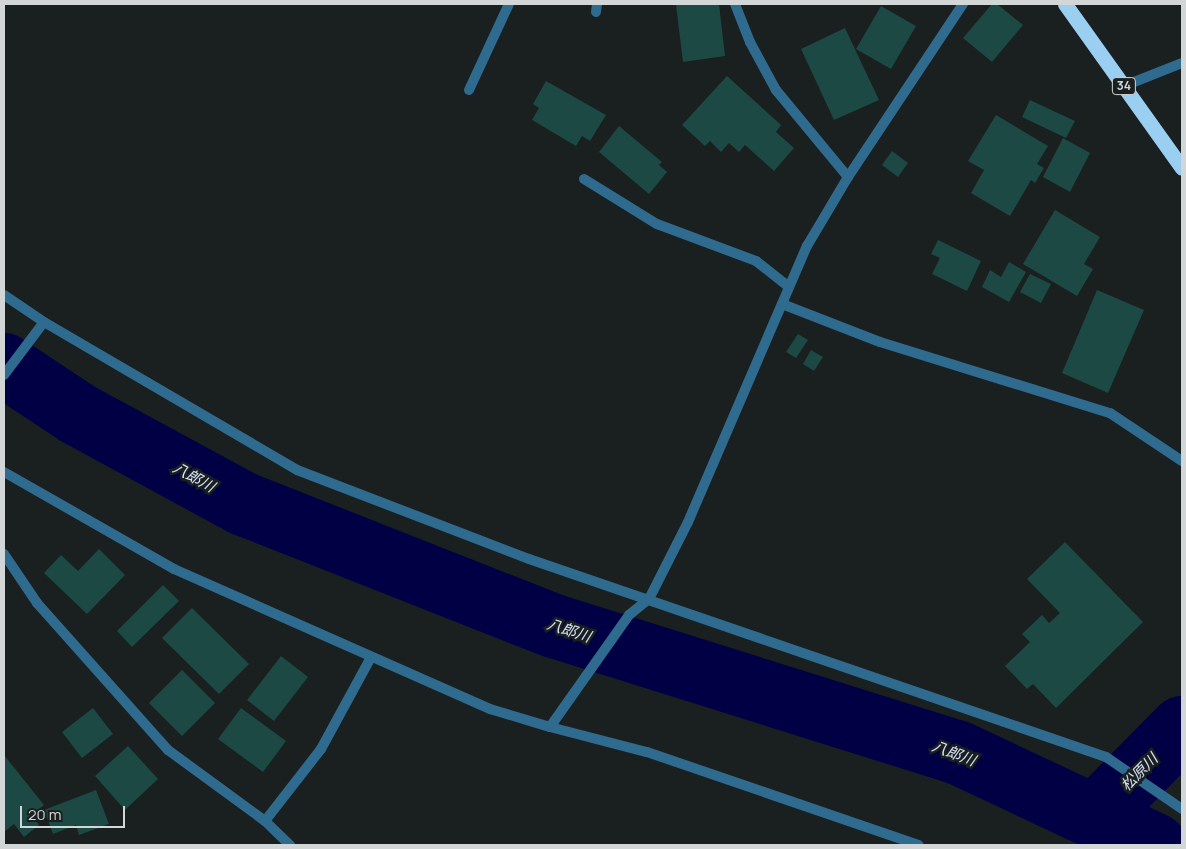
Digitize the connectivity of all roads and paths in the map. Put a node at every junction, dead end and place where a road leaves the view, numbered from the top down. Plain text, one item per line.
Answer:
1 (509, 4) edge
2 (735, 4) edge
3 (964, 4) edge
4 (1065, 4) edge
5 (1182, 63) edge
6 (1124, 86) junction
7 (469, 90) dead end
8 (1182, 168) edge
9 (848, 177) junction
10 (584, 179) dead end
11 (789, 288) junction
12 (4, 295) edge
13 (782, 304) junction
14 (44, 322) junction
15 (4, 375) edge
16 (1182, 461) edge
17 (4, 472) edge
18 (4, 554) edge
19 (649, 599) junction
20 (370, 659) junction
21 (550, 727) junction
22 (1182, 808) edge
23 (265, 821) junction
24 (290, 845) edge
25 (919, 845) edge

1 - 7 street
2 - 9 street
3 - 9 street
4 - 6 highway, 34
5 - 6 street
6 - 8 highway, 34
9 - 11 street
10 - 11 street
11 - 13 street
12 - 14 street
13 - 16 street
13 - 19 street
14 - 15 street
14 - 19 street
17 - 20 street
18 - 23 street
19 - 21 street
19 - 22 street
20 - 21 street
20 - 23 street
21 - 25 street
23 - 24 street

